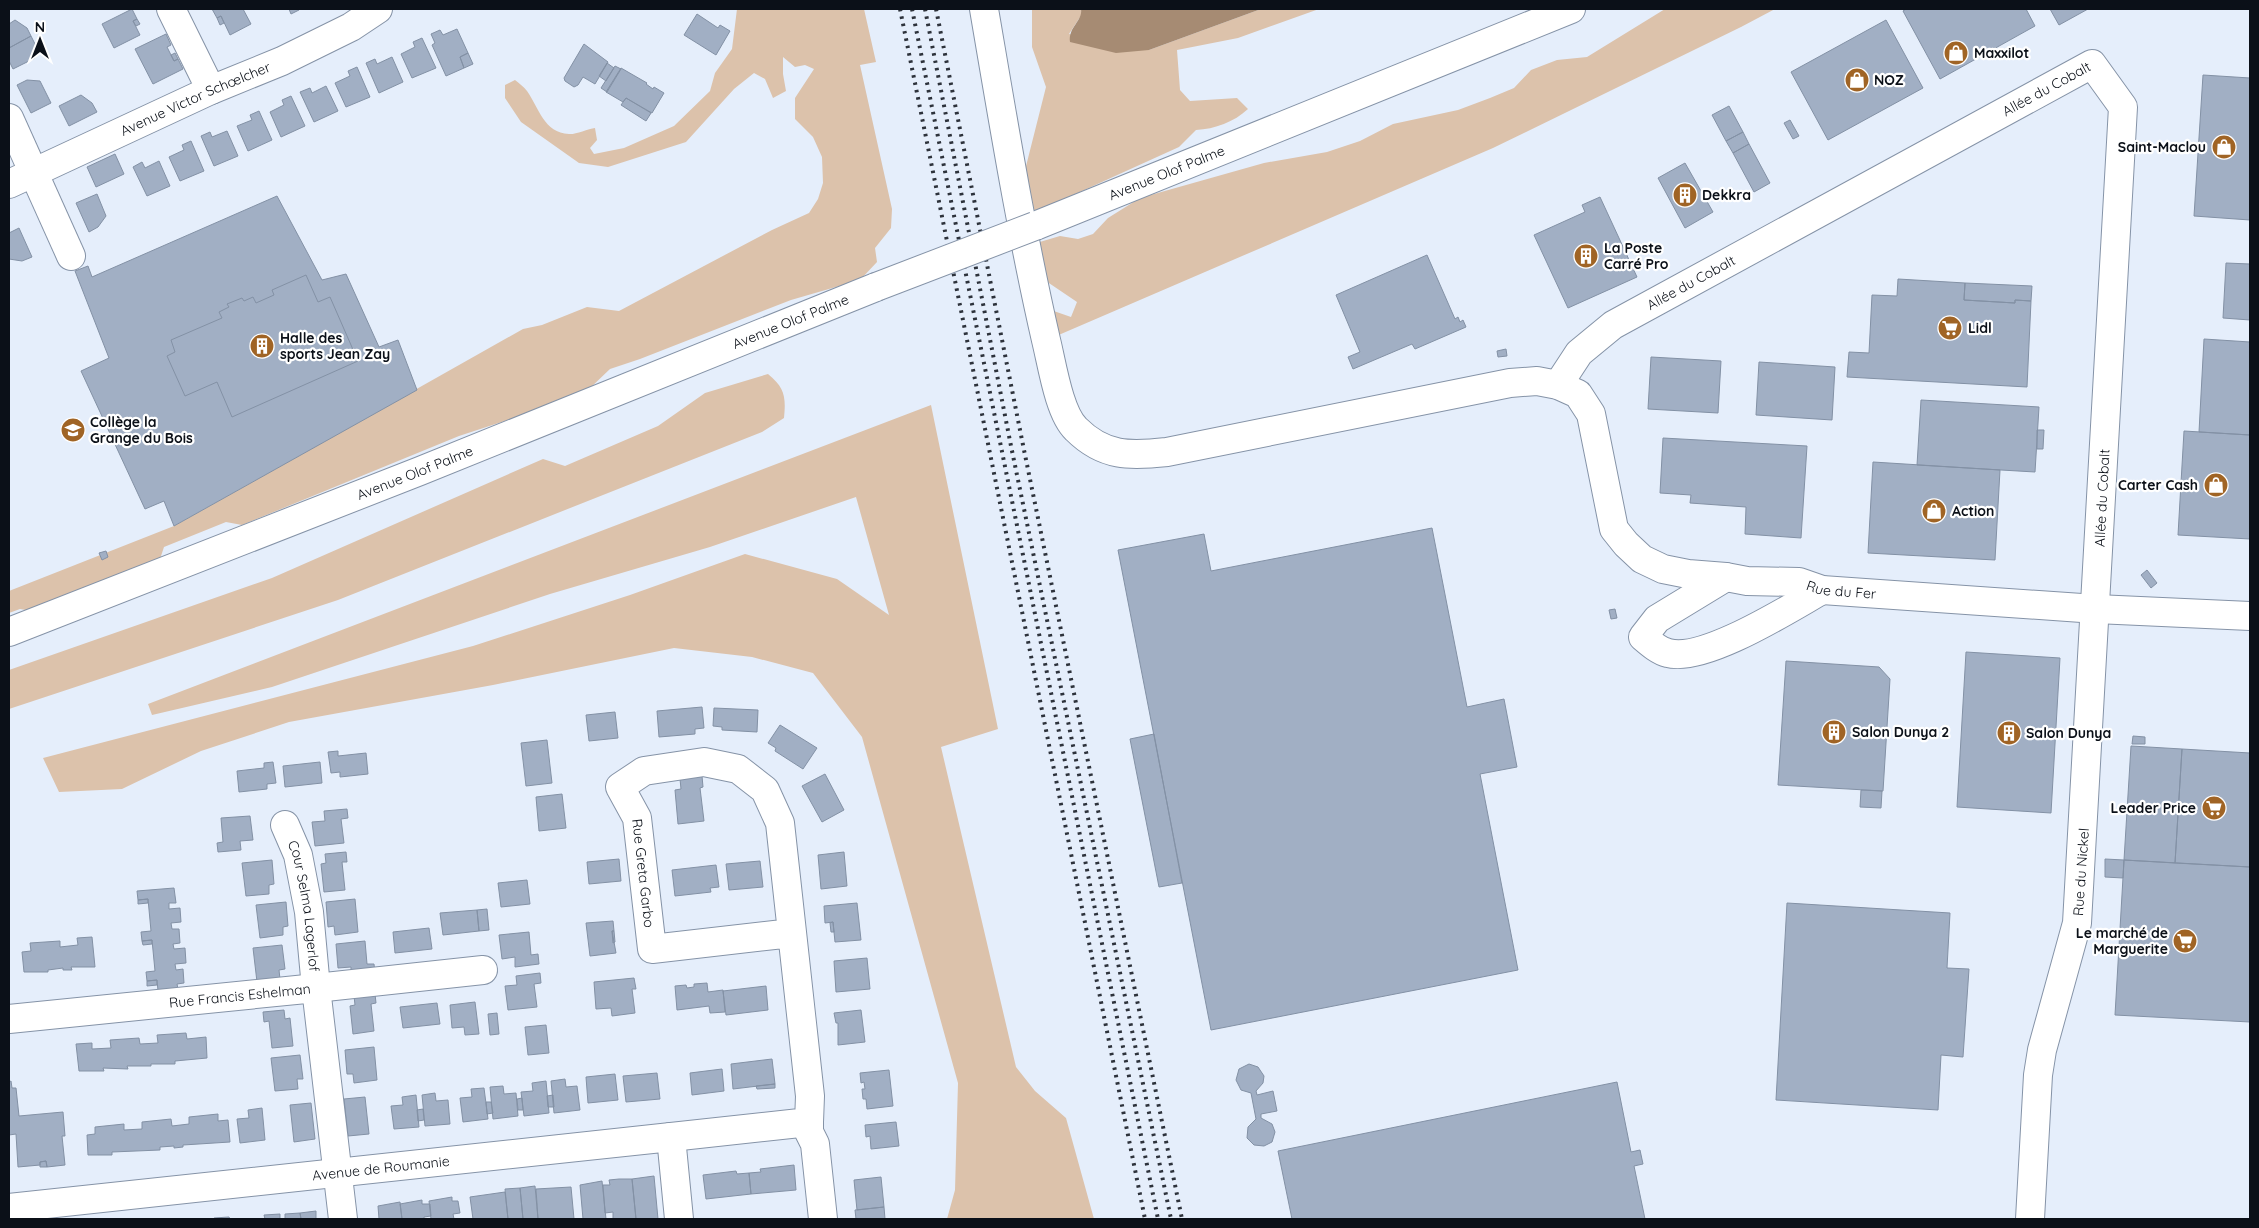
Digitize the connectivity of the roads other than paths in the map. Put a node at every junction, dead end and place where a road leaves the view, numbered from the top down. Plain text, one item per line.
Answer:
1 (171, 9) edge
2 (378, 9) edge
3 (984, 9) edge
4 (1571, 9) edge
5 (211, 90) junction
6 (9, 118) edge
7 (34, 172) junction
8 (9, 184) edge
9 (71, 256) dead end
10 (1558, 385) junction
11 (1726, 576) junction
12 (1822, 590) junction
13 (2096, 609) junction
14 (2250, 616) edge
15 (9, 632) edge
16 (285, 825) dead end
17 (792, 933) junction
18 (483, 970) dead end
19 (316, 988) junction
20 (9, 1019) edge
21 (809, 1122) junction
22 (671, 1137) junction
23 (339, 1173) junction
24 (9, 1208) edge
25 (344, 1219) edge
26 (679, 1219) edge
27 (822, 1219) edge
28 (2030, 1219) edge

1 - 5 street
2 - 5 street, Avenue Victor Schœlcher
3 - 10 street, Rue du Fer
4 - 15 street, Avenue Olof Palme, bridge
5 - 7 street, Avenue Victor Schœlcher
6 - 7 street
7 - 8 street, Avenue Victor Schœlcher
7 - 9 street
10 - 11 street, Rue du Fer
10 - 13 street, Allée du Cobalt
11 - 12 street, Rue du Fer
11 - 12 street
12 - 13 street, Rue du Fer
13 - 14 street, Rue du Fer
13 - 28 street, Rue du Nickel
16 - 19 street, Cour Selma Lagerlof
17 - 17 street, Rue Greta Garbo
17 - 21 street, Rue Greta Garbo
18 - 19 street
19 - 20 street, Rue Francis Eshelman
19 - 23 street, Rue Francis Eshelman
21 - 22 street
21 - 27 street, Rue Greta Garbo
22 - 23 street, Avenue de Roumanie
22 - 26 street
23 - 24 street, Avenue de Roumanie
23 - 25 street, Rue Francis Eshelman

